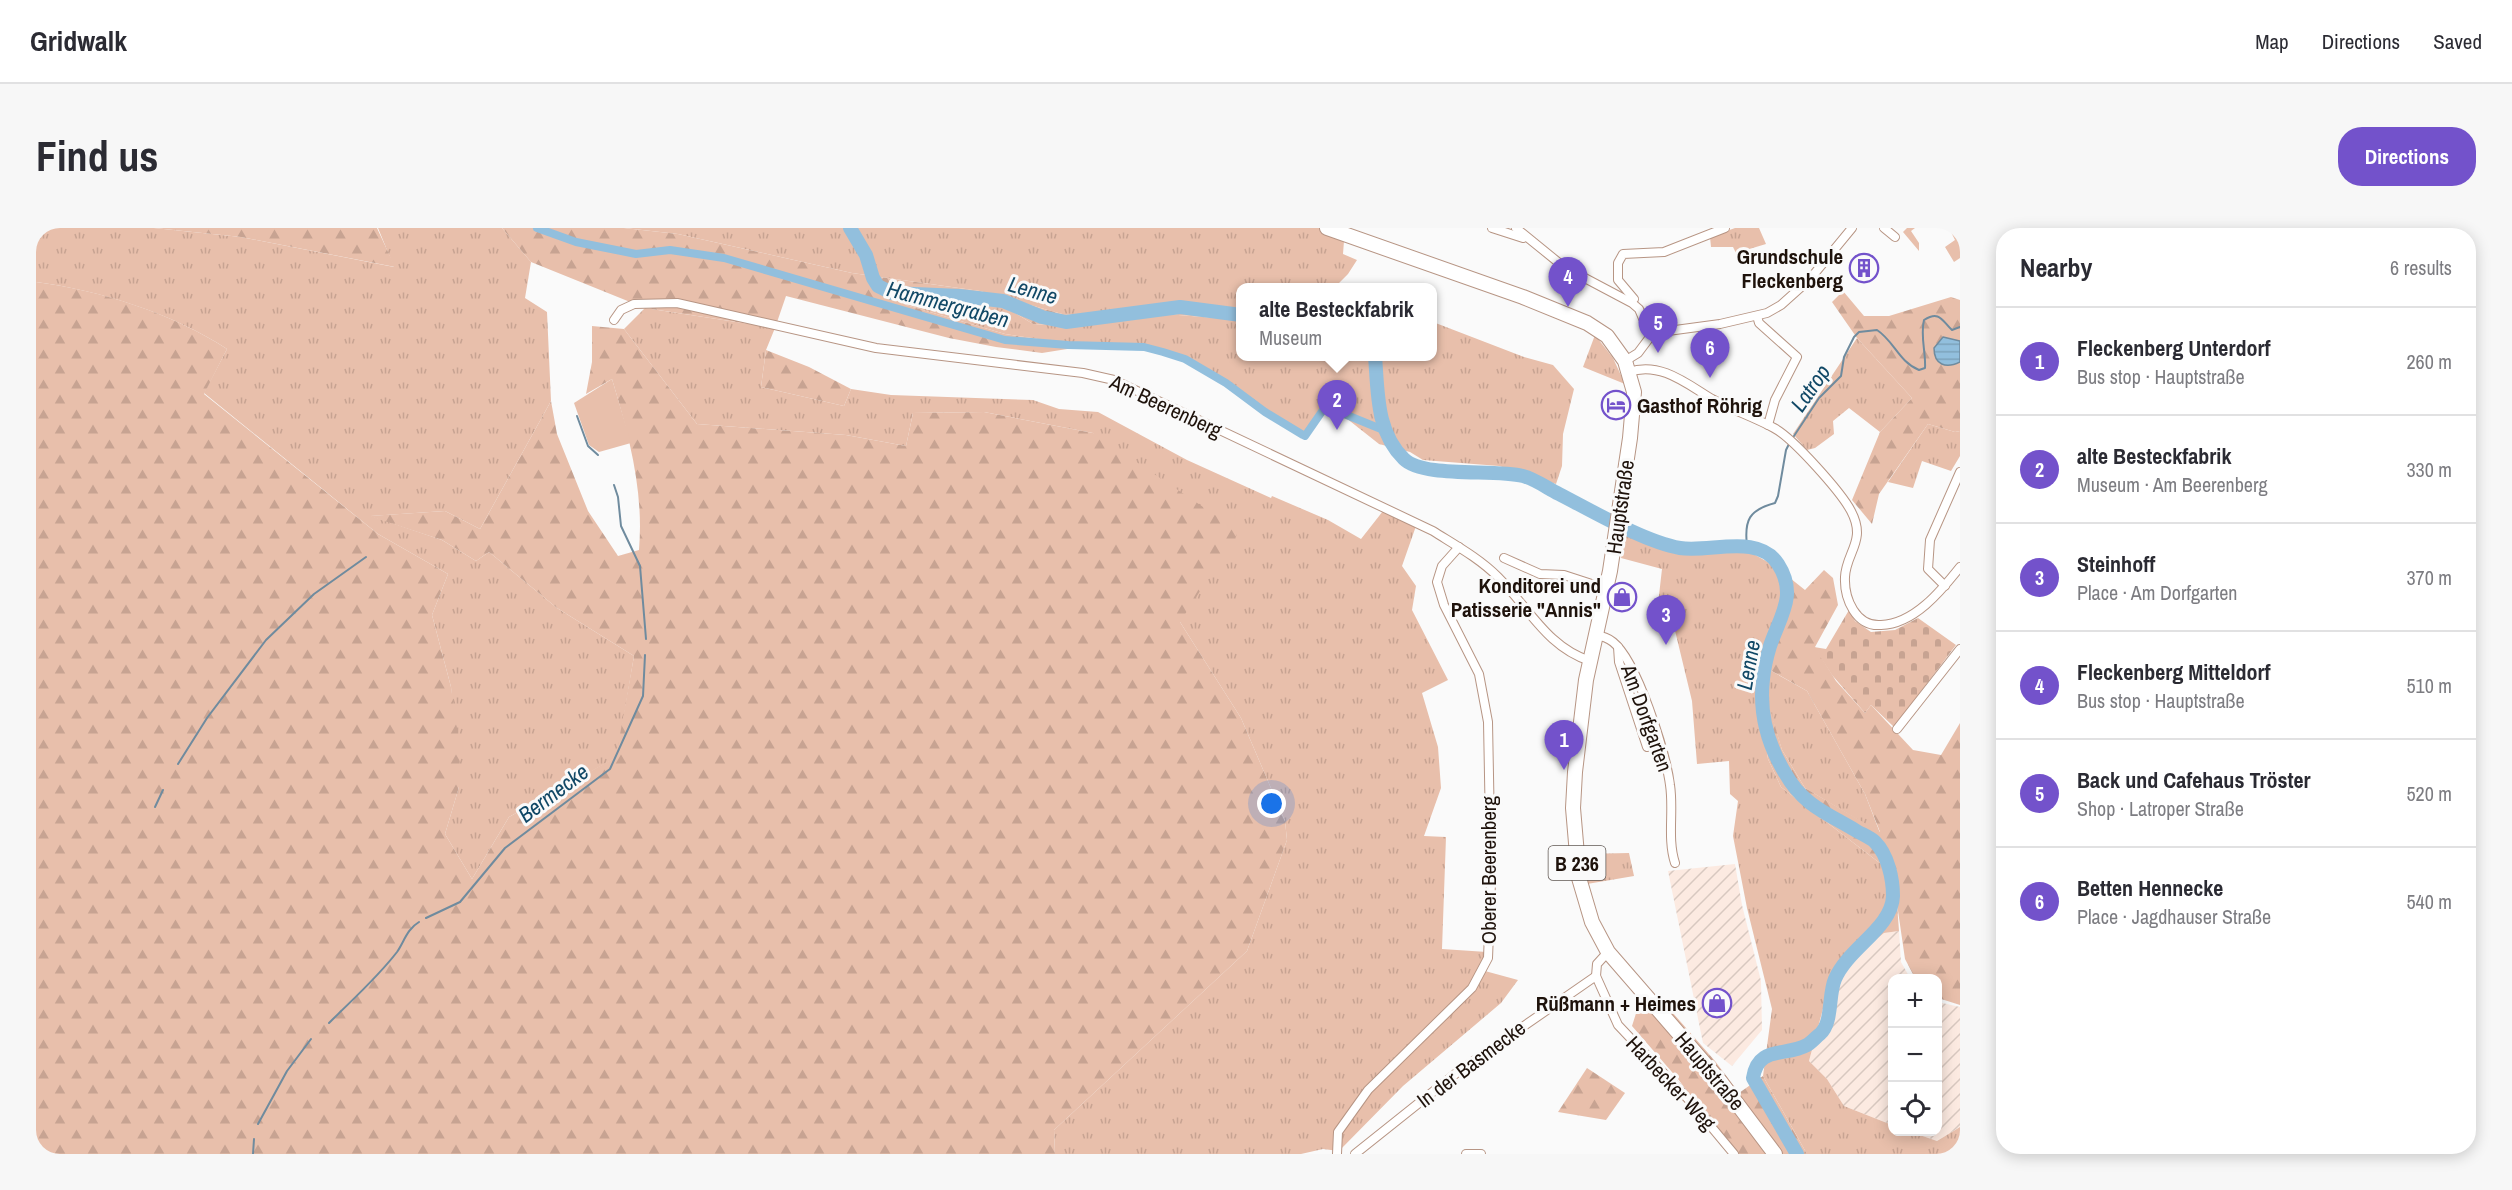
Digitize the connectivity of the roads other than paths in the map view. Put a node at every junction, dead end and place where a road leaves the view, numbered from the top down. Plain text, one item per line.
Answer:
1 (1327, 228) edge
2 (1492, 228) edge
3 (1516, 228) edge
4 (1725, 228) edge
5 (1852, 228) edge
6 (1884, 228) edge
7 (1895, 237) dead end
8 (1528, 240) junction
9 (1639, 309) junction
10 (1757, 316) junction
11 (614, 320) dead end
12 (1650, 335) junction
13 (1627, 367) junction
14 (1768, 425) junction
15 (1960, 472) edge
16 (1459, 547) junction
17 (1507, 559) dead end
18 (1960, 567) edge
19 (1945, 586) junction
20 (1607, 589) junction
21 (1596, 635) junction
22 (1618, 647) junction
23 (1960, 649) edge
24 (1590, 661) junction
25 (1897, 729) dead end
26 (1647, 747) dead end
27 (1675, 863) dead end
28 (1608, 952) junction
29 (1596, 976) junction
30 (1336, 1154) edge
31 (1356, 1154) edge
32 (1466, 1154) edge
33 (1481, 1154) edge
34 (1734, 1154) edge
35 (1775, 1154) edge

1 - 13 main road, Hauptstraße / B 236
2 - 8 street
3 - 8 street
4 - 9 street
5 - 10 street
6 - 7 street
8 - 9 street
9 - 12 street
10 - 12 street
10 - 14 street
11 - 16 street, Am Beerenberg
12 - 13 street
13 - 14 street
13 - 20 main road, Hauptstraße / B 236
14 - 19 street
15 - 19 street
16 - 24 street, Am Beerenberg
16 - 30 street, Oberer Beerenberg
17 - 20 street
18 - 19 street
20 - 21 main road, Hauptstraße / B 236
21 - 22 street, Am Dorfgarten
21 - 24 main road, Hauptstraße / B 236
22 - 26 street, Am Dorfgarten
22 - 27 street, Am Dorfgarten
23 - 25 street
24 - 28 main road, Hauptstraße / B 236
28 - 29 street, In der Basmecke
28 - 35 main road, Hauptstraße / B 236
29 - 31 street, In der Basmecke
29 - 34 street, Harbecker Weg
32 - 33 street

